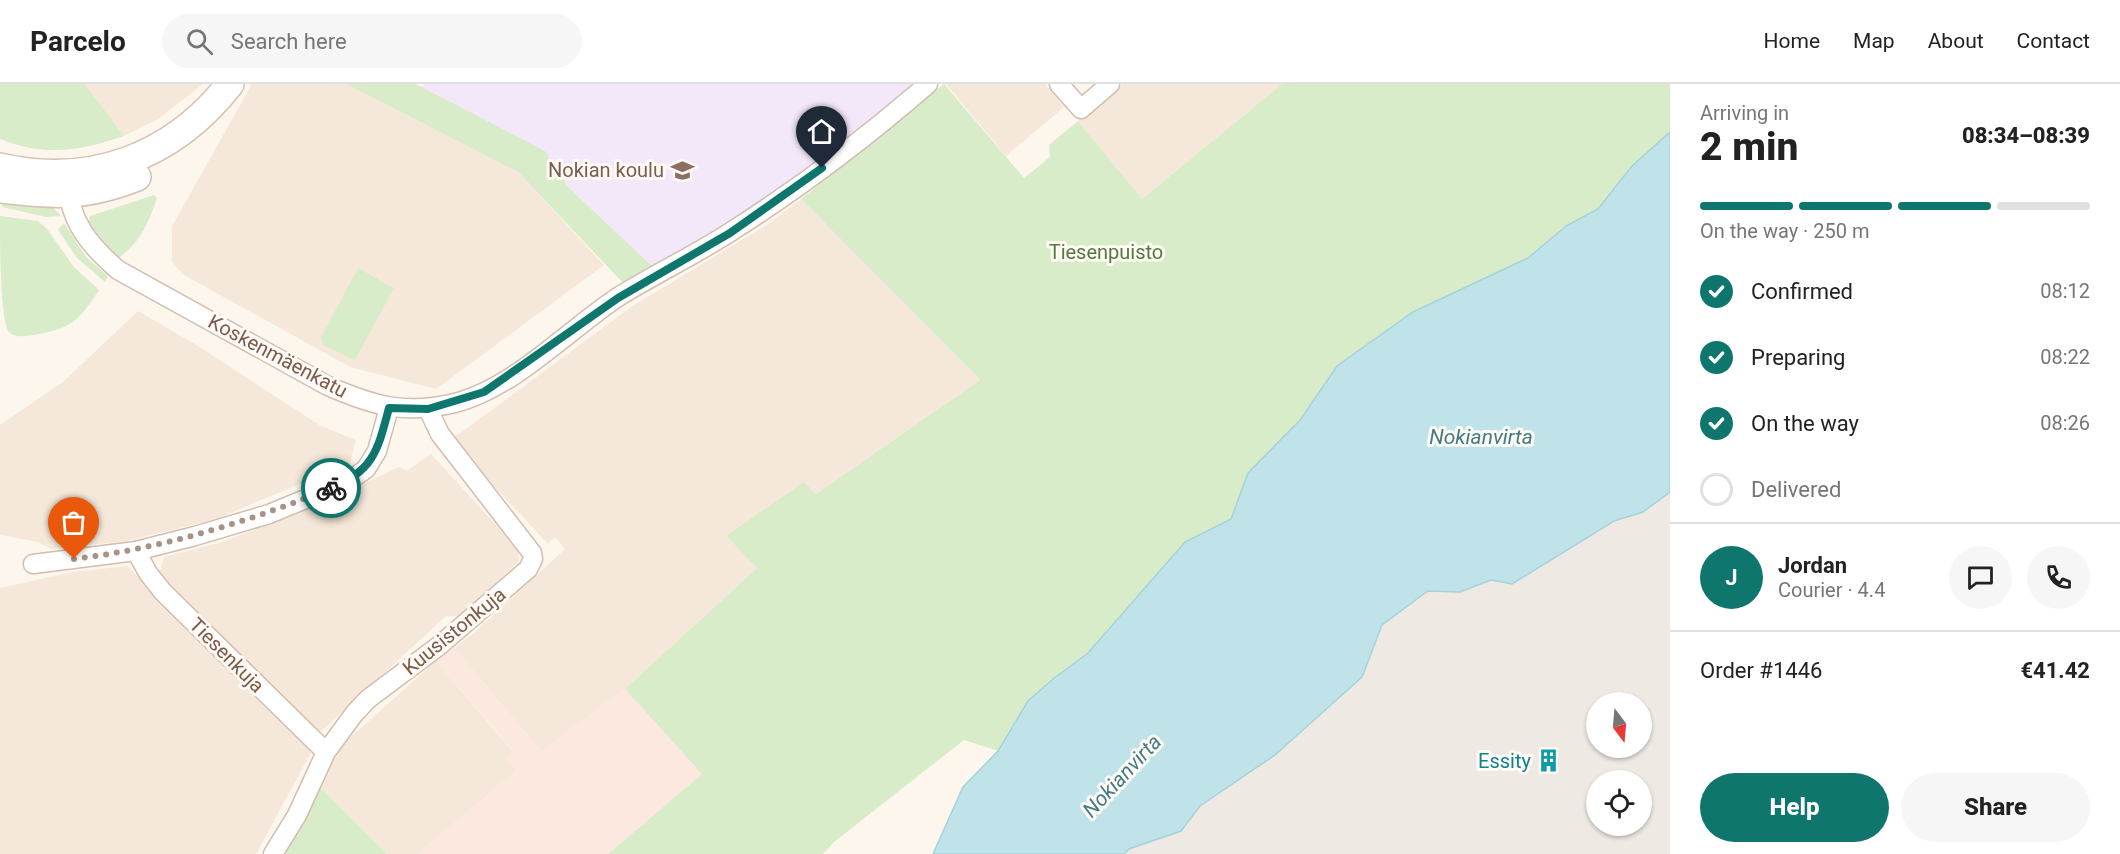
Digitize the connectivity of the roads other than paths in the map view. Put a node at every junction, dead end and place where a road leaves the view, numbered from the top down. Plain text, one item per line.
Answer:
1 (230, 84) edge
2 (928, 84) edge
3 (1059, 84) edge
4 (1110, 84) edge
5 (0, 167) edge
6 (68, 185) junction
7 (0, 189) edge
8 (389, 408) junction
9 (428, 409) junction
10 (136, 551) junction
11 (33, 564) dead end
12 (326, 752) junction
13 (273, 854) edge

1 - 6 main road
2 - 9 street, Koskenmäenkatu
3 - 4 street
5 - 6 main road
6 - 7 main road
6 - 8 street, Koskenmäenkatu
8 - 9 street, Koskenmäenkatu
8 - 10 street
9 - 12 street, Kuusistonkuja
10 - 11 street
10 - 12 street, Tiesenkuja
12 - 13 street, Kuusistonkuja

